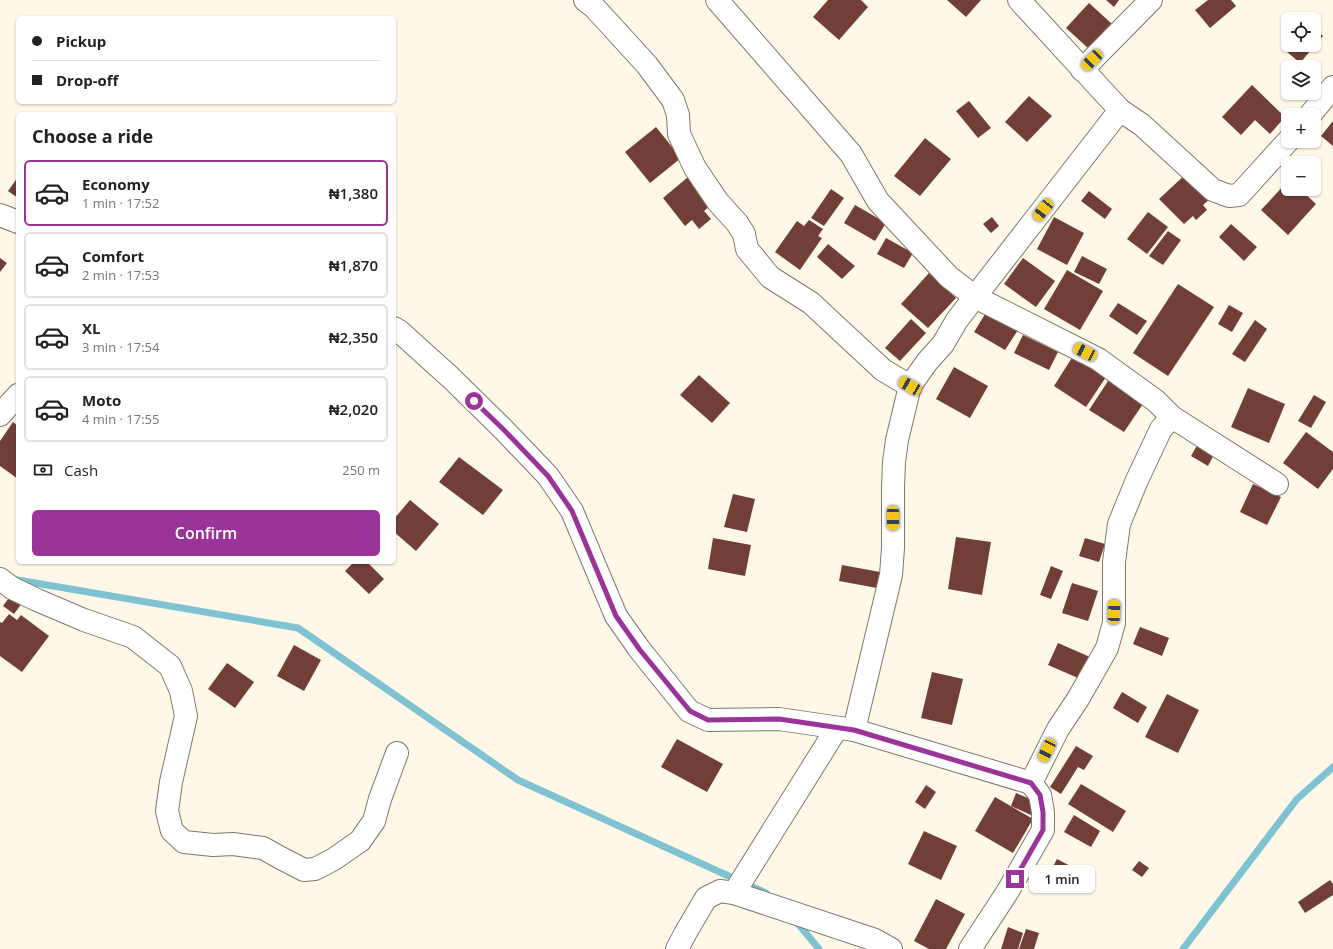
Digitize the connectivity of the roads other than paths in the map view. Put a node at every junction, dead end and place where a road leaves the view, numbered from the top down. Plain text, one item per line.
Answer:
1 (585, 0) edge
2 (717, 0) edge
3 (1018, 0) edge
4 (1152, 0) edge
5 (1082, 70) junction
6 (1333, 87) edge
7 (1316, 108) edge
8 (1120, 110) junction
9 (1282, 148) edge
10 (0, 215) edge
11 (16, 221) edge
12 (975, 297) junction
13 (396, 329) edge
14 (910, 386) junction
15 (16, 397) edge
16 (0, 416) edge
17 (1172, 417) junction
18 (1277, 484) dead end
19 (0, 579) edge
20 (845, 729) junction
21 (397, 753) dead end
22 (1031, 783) junction
23 (734, 893) junction
24 (677, 949) edge
25 (891, 949) edge
26 (970, 949) edge

1 - 14 street
2 - 12 street
3 - 5 street
4 - 5 street
5 - 8 street
6 - 7 street
8 - 9 street
8 - 12 street
10 - 11 street
12 - 14 street
12 - 17 street
13 - 20 street
14 - 20 street
15 - 16 street
17 - 18 street
17 - 22 street
19 - 21 street
20 - 22 street
20 - 23 street
22 - 26 street
23 - 24 street
23 - 25 street

